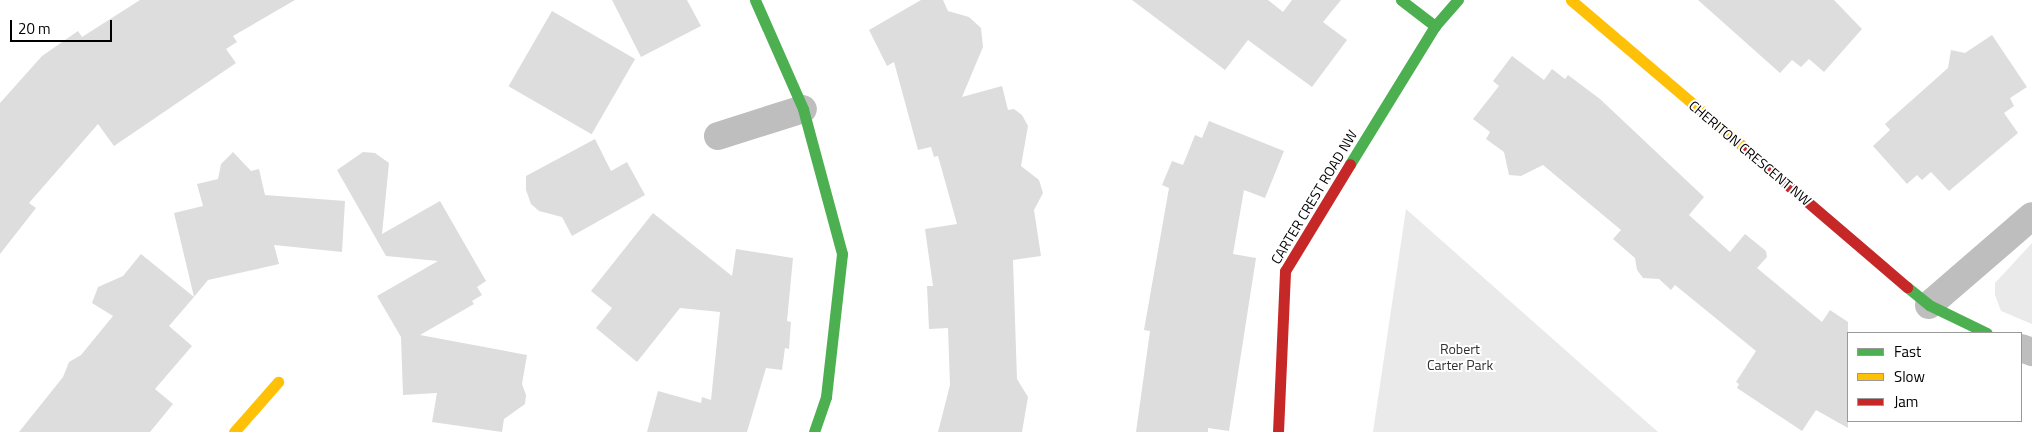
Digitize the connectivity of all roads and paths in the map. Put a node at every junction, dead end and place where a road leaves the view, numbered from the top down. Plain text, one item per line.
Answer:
1 (755, 0) edge
2 (1401, 0) edge
3 (1458, 0) edge
4 (1571, 0) edge
5 (1435, 26) junction
6 (803, 109) junction
7 (718, 136) dead end
8 (2032, 216) edge
9 (1929, 305) junction
10 (1985, 332) edge
11 (278, 382) dead end
12 (234, 432) edge
13 (814, 432) edge
14 (1278, 432) edge

1 - 6 street
2 - 5 street
3 - 5 street, CARTER CREST ROAD NW
4 - 9 street, CHERITON CRESCENT NW
5 - 14 street, CARTER CREST ROAD NW
6 - 7 street
6 - 13 street
8 - 9 street
9 - 10 street, CHERITON CRESCENT NW
11 - 12 street

